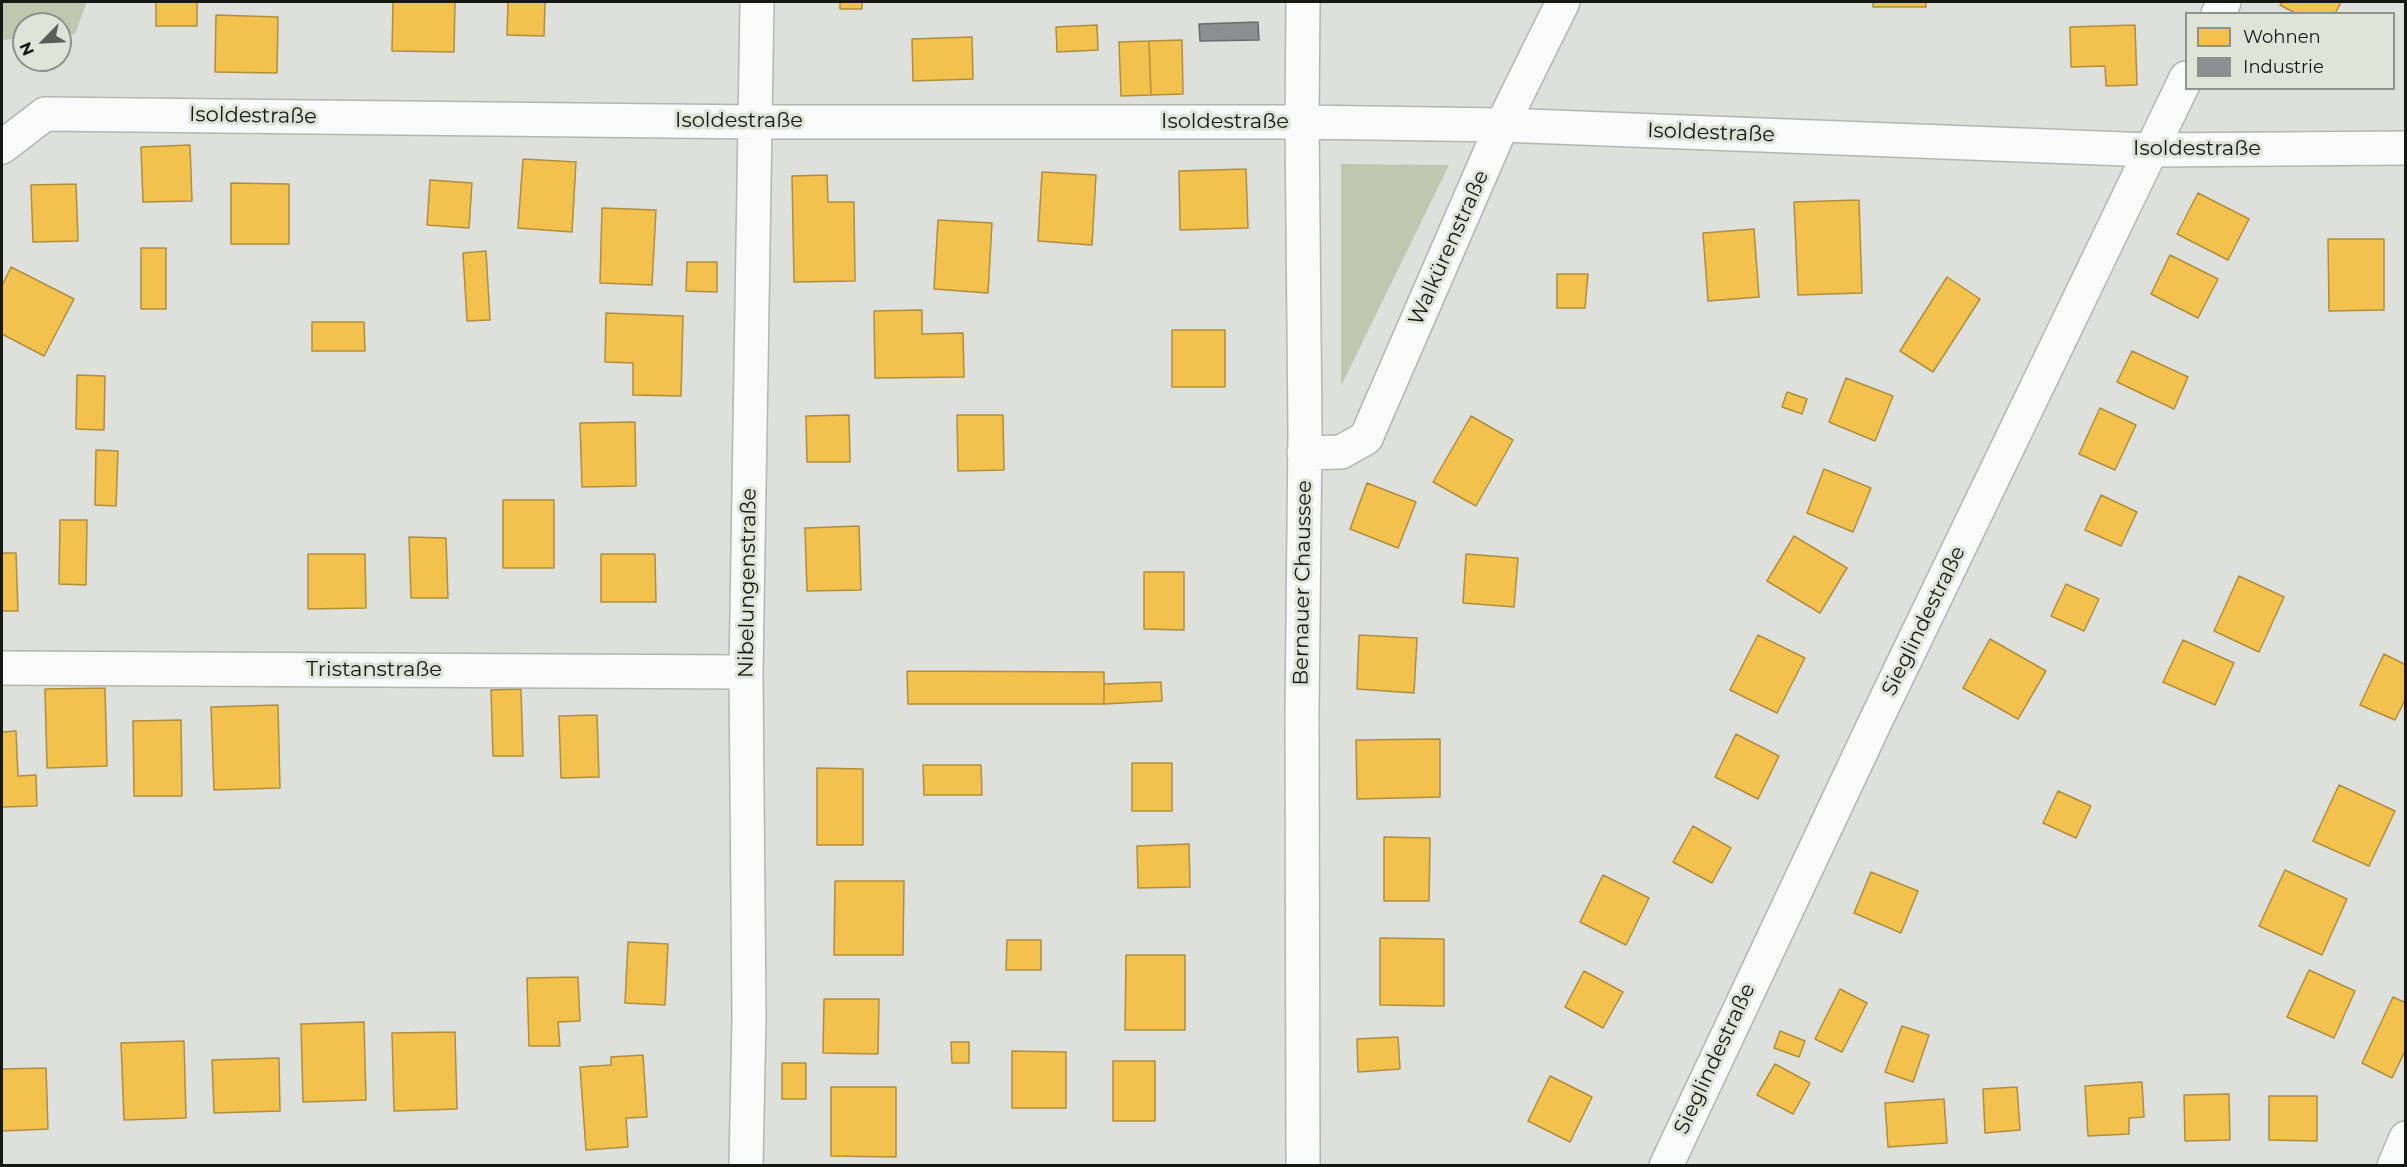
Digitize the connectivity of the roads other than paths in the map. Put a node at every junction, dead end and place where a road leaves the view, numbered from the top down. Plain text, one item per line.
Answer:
1 (758, 2) edge
2 (1303, 2) edge
3 (1563, 2) edge
4 (2185, 82) edge
5 (757, 122) junction
6 (1302, 122) junction
7 (1502, 125) junction
8 (2, 147) edge
9 (2406, 148) edge
10 (2151, 150) junction
11 (1304, 453) junction
12 (2, 668) edge
13 (746, 672) junction
14 (2406, 1138) edge
15 (746, 1166) edge
16 (1302, 1166) edge
17 (1666, 1166) edge
18 (2394, 1166) edge

1 - 5 street, Nibelungenstraße
2 - 6 street, Bernauer Chaussee
3 - 7 street, Walkürenstraße
4 - 10 street, Sieglindestraße
5 - 6 street, Isoldestraße
5 - 8 street, Isoldestraße
5 - 13 street, Nibelungenstraße
6 - 7 street, Isoldestraße
6 - 11 street, Bernauer Chaussee
7 - 10 street, Isoldestraße
7 - 11 street, Walkürenstraße
9 - 10 street, Isoldestraße
10 - 17 street, Sieglindestraße
11 - 16 street, Bernauer Chaussee
12 - 13 street, Tristanstraße
13 - 15 street, Nibelungenstraße
14 - 18 street

